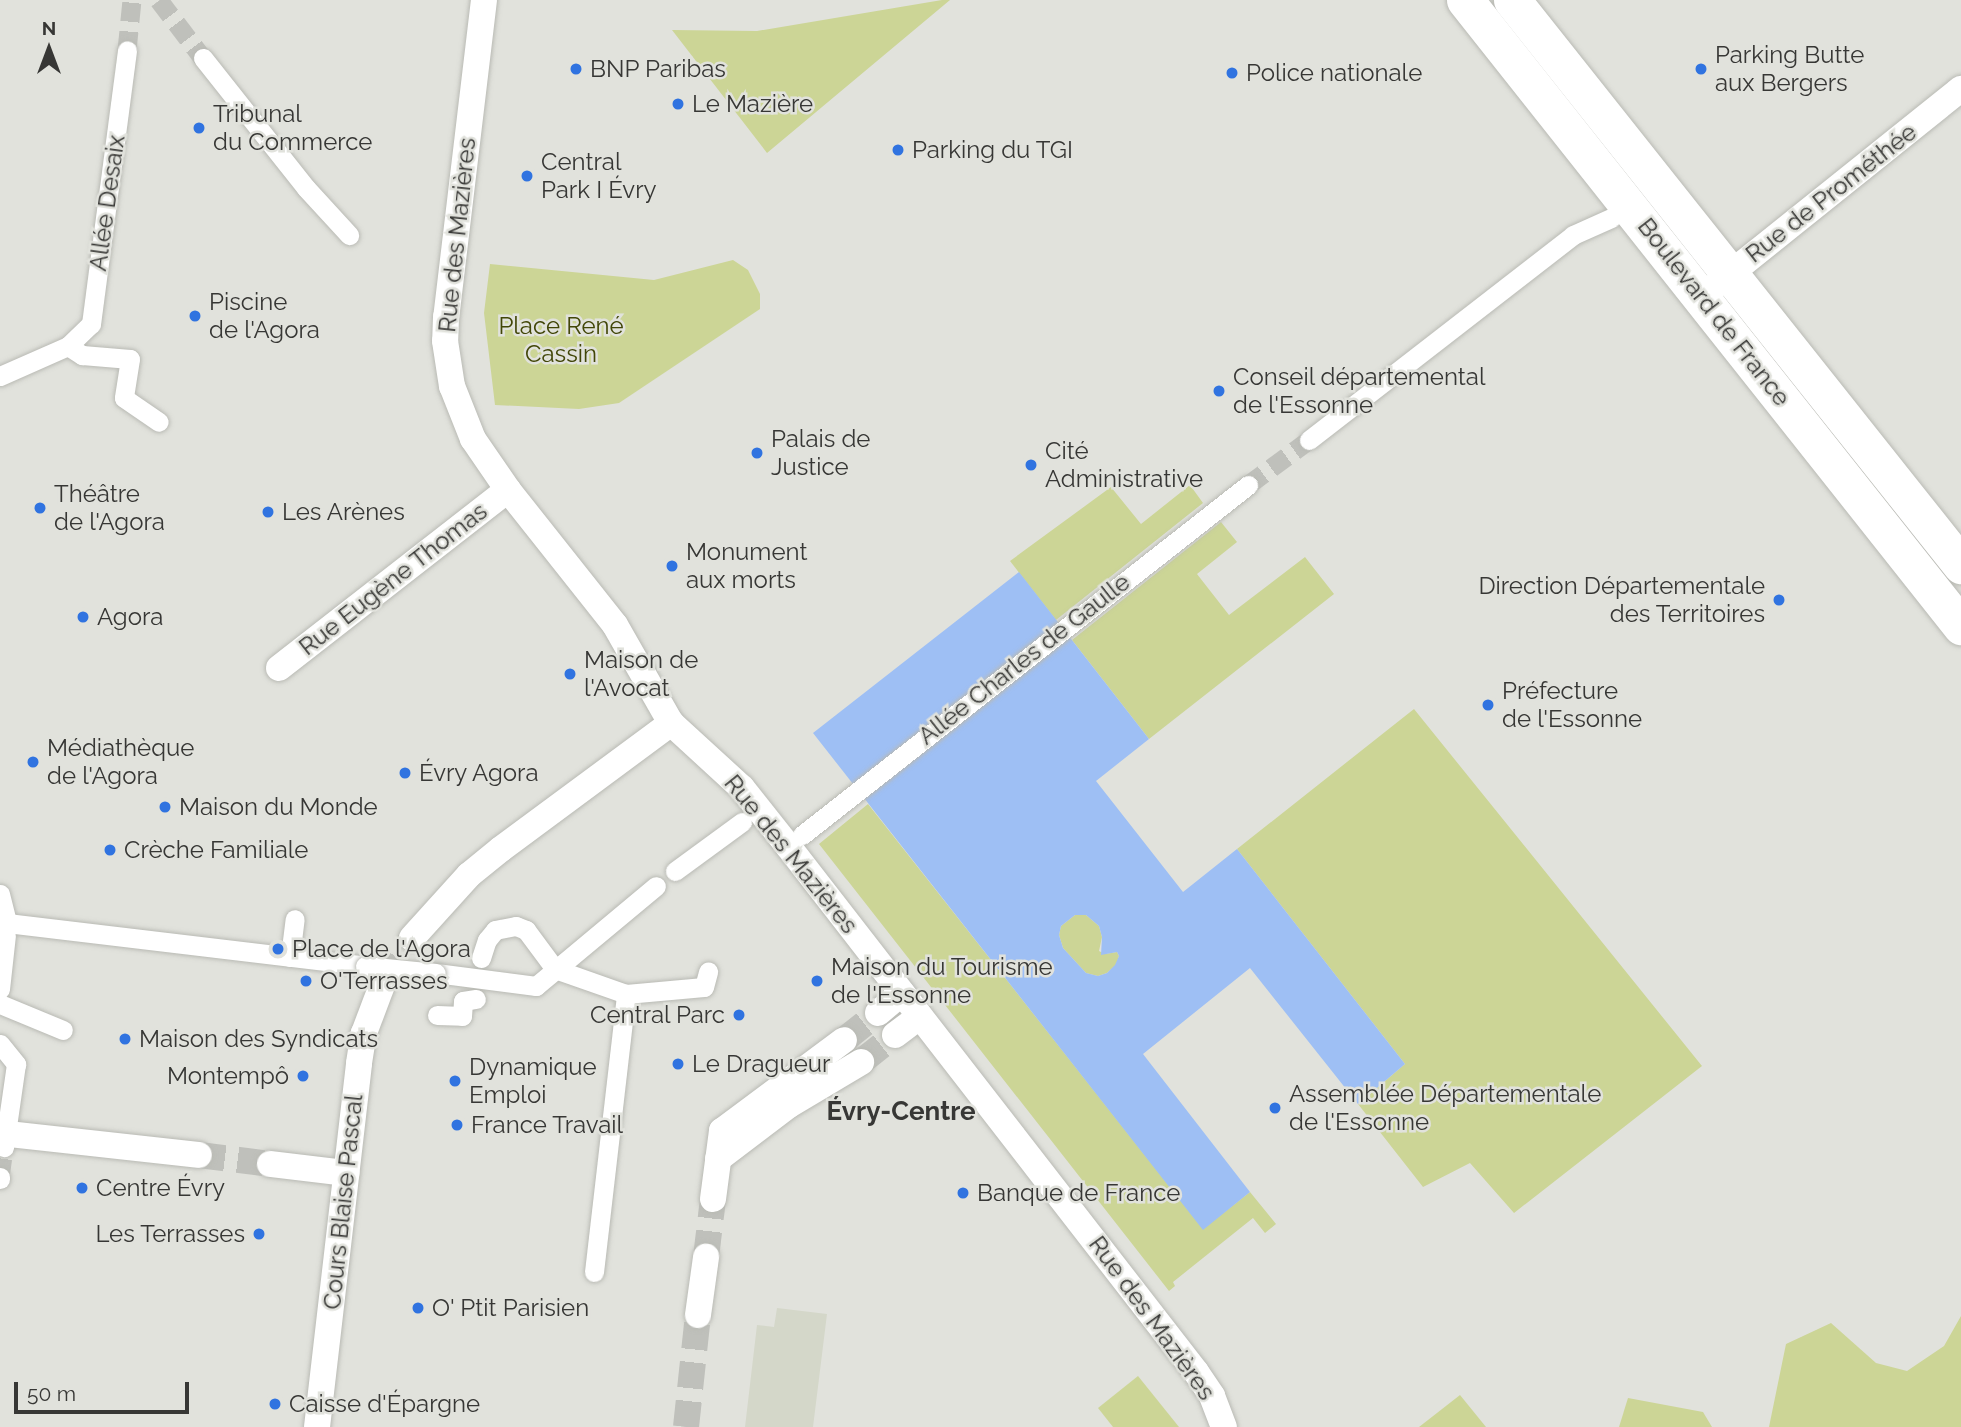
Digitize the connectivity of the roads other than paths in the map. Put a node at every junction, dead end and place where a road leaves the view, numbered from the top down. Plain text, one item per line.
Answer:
1 (484, 0) edge
2 (1465, 0) edge
3 (1512, 0) edge
4 (127, 50) tunnel mouth
5 (203, 58) tunnel mouth
6 (1961, 89) edge
7 (1611, 218) dead end
8 (349, 236) dead end
9 (1715, 286) junction
10 (68, 345) junction
11 (0, 376) edge
12 (159, 422) dead end
13 (1309, 440) tunnel mouth
14 (1248, 485) tunnel mouth
15 (508, 490) junction
16 (1961, 565) edge
17 (1961, 626) edge
18 (279, 668) dead end
19 (671, 723) junction
20 (742, 822) dead end
21 (802, 835) dead end
22 (675, 871) dead end
23 (651, 890) dead end
24 (0, 894) edge
25 (295, 919) dead end
26 (4, 932) edge
27 (412, 938) tunnel mouth
28 (290, 957) junction
29 (481, 958) dead end
30 (555, 969) junction
31 (708, 972) dead end
32 (370, 973) junction
33 (0, 989) edge
34 (902, 993) junction
35 (626, 995) junction
36 (476, 999) dead end
37 (0, 1004) edge
38 (878, 1013) tunnel mouth
39 (437, 1015) dead end
40 (920, 1016) junction
41 (63, 1030) dead end
42 (895, 1035) tunnel mouth
43 (844, 1040) tunnel mouth
44 (0, 1044) edge
45 (861, 1062) tunnel mouth
46 (4, 1138) edge
47 (199, 1156) tunnel mouth
48 (718, 1159) junction
49 (270, 1164) tunnel mouth
50 (346, 1172) junction
51 (713, 1199) tunnel mouth
52 (706, 1257) tunnel mouth
53 (594, 1272) dead end
54 (698, 1315) tunnel mouth
55 (317, 1427) edge
56 (1224, 1427) edge

1 - 15 street, Rue des Mazières
2 - 9 main road, Boulevard de France
3 - 9 main road, Boulevard de France
4 - 10 street, Allée Desaix
5 - 8 street
6 - 9 street, Rue de Prométhée
7 - 13 street
9 - 16 main road, Boulevard de France
9 - 17 main road, Boulevard de France
10 - 11 street
10 - 12 street
14 - 21 street, Allée Charles de Gaulle
15 - 18 street, Rue Eugène Thomas
15 - 19 street, Rue des Mazières
19 - 27 street
19 - 34 street, Rue des Mazières
20 - 22 street
23 - 30 street
24 - 26 street
25 - 28 street
26 - 28 street
26 - 33 street
28 - 32 street
29 - 30 street
30 - 32 street, bridge
30 - 35 street
31 - 35 street
32 - 50 street, Cours Blaise Pascal
34 - 38 street
34 - 40 street, Rue des Mazières
35 - 53 street
36 - 39 street
37 - 41 street
40 - 42 street
40 - 56 street, Rue des Mazières
43 - 48 street
44 - 46 street
45 - 48 street
46 - 47 street
48 - 51 street
49 - 50 street
50 - 55 street, Cours Blaise Pascal
52 - 54 street

